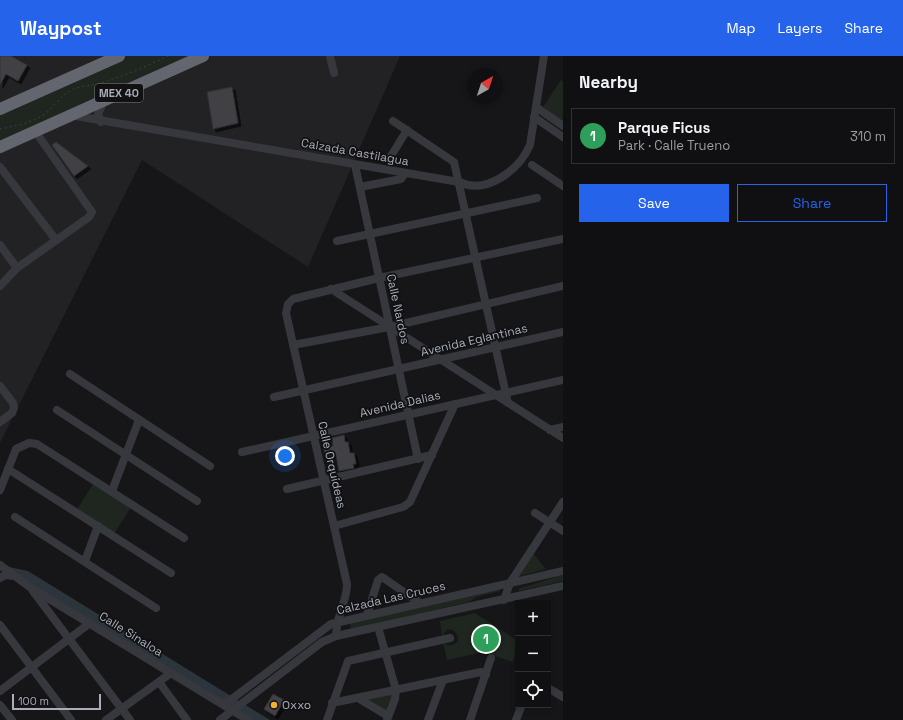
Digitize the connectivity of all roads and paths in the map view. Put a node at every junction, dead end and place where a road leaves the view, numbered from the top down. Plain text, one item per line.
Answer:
1 (118, 56) edge
2 (168, 56) edge
3 (203, 56) edge
4 (330, 56) edge
5 (544, 56) edge
6 (334, 73) dead end
7 (104, 100) junction
8 (536, 107) junction
9 (0, 109) edge
10 (70, 115) junction
11 (534, 117) junction
12 (393, 121) dead end
13 (101, 122) junction
14 (563, 126) edge
15 (0, 129) edge
16 (407, 130) junction
17 (35, 131) junction
18 (563, 137) edge
19 (0, 147) edge
20 (391, 156) dead end
21 (355, 165) junction
22 (532, 165) dead end
23 (0, 167) edge
24 (405, 174) junction
25 (459, 182) junction
26 (563, 186) edge
27 (360, 187) junction
28 (537, 198) dead end
29 (465, 212) junction
30 (370, 234) junction
31 (563, 239) edge
32 (56, 240) junction
33 (337, 241) dead end
34 (0, 245) edge
35 (475, 258) junction
36 (17, 268) junction
37 (379, 278) junction
38 (0, 286) edge
39 (563, 286) edge
40 (331, 290) junction
41 (486, 304) junction
42 (389, 327) junction
43 (563, 332) edge
44 (293, 344) junction
45 (496, 347) junction
46 (441, 359) junction
47 (398, 369) junction
48 (70, 374) dead end
49 (563, 380) edge
50 (0, 386) edge
51 (303, 390) junction
52 (506, 392) junction
53 (496, 395) junction
54 (274, 397) dead end
55 (508, 403) junction
56 (455, 404) junction
57 (57, 410) dead end
58 (408, 414) junction
59 (139, 420) junction
60 (0, 422) edge
61 (563, 427) edge
62 (550, 430) junction
63 (313, 435) junction
64 (563, 438) edge
65 (242, 452) dead end
66 (125, 454) junction
67 (432, 455) junction
68 (418, 459) junction
69 (210, 466) dead end
70 (8, 469) junction
71 (324, 481) junction
72 (287, 489) dead end
73 (0, 490) edge
74 (112, 491) junction
75 (197, 501) dead end
76 (563, 502) edge
77 (535, 513) dead end
78 (15, 517) dead end
79 (550, 522) junction
80 (98, 526) junction
81 (334, 526) junction
82 (563, 531) edge
83 (184, 538) dead end
84 (85, 561) junction
85 (0, 564) edge
86 (563, 571) edge
87 (171, 573) dead end
88 (13, 575) junction
89 (0, 578) edge
90 (510, 583) junction
91 (563, 586) edge
92 (31, 588) junction
93 (504, 600) junction
94 (420, 603) junction
95 (156, 608) dead end
96 (367, 615) junction
97 (90, 623) junction
98 (336, 623) junction
99 (0, 625) edge
100 (378, 627) junction
101 (336, 636) junction
102 (450, 638) dead end
103 (69, 639) junction
104 (385, 653) junction
105 (491, 658) dead end
106 (32, 667) junction
107 (171, 673) junction
108 (486, 675) junction
109 (442, 680) junction
110 (159, 682) junction
111 (396, 690) junction
112 (551, 690) edge
113 (0, 691) edge
114 (563, 697) edge
115 (358, 698) junction
116 (332, 703) junction
117 (0, 705) edge
118 (224, 705) junction
119 (521, 708) edge
120 (121, 709) junction
121 (233, 710) junction
122 (387, 718) edge
123 (12, 720) edge
124 (71, 720) edge
125 (106, 720) edge
126 (130, 720) edge
127 (187, 720) edge
128 (220, 720) edge
129 (248, 720) edge
130 (327, 720) edge
131 (428, 720) edge
132 (470, 720) edge
133 (516, 720) edge

1 - 9 highway, MEX 40
2 - 15 path
3 - 7 highway, MEX 40
4 - 6 street
5 - 8 street, Calzada Castilagua
7 - 10 highway, MEX 40
7 - 13 street
8 - 11 street, Calzada Castilagua
8 - 14 street
10 - 13 street, Calzada Castilagua
10 - 17 highway, MEX 40
11 - 18 street
11 - 25 street, Calzada Castilagua
12 - 16 street
13 - 21 street, Calzada Castilagua
16 - 20 street
16 - 25 street
17 - 19 highway, MEX 40
17 - 32 street
21 - 24 street, Calzada Castilagua
21 - 27 street, Calle Nardos
22 - 26 street
23 - 32 street
24 - 25 street, Calzada Castilagua
24 - 27 street
25 - 29 street
27 - 30 street, Calle Nardos
28 - 29 street
29 - 30 street
29 - 35 street
30 - 33 street
30 - 37 street, Calle Nardos
31 - 35 street
32 - 36 street
34 - 36 street
35 - 37 street
35 - 41 street
36 - 38 street
37 - 40 street
37 - 42 street, Calle Nardos
39 - 41 street
40 - 42 street
40 - 44 street, Calle Orquídeas
41 - 42 street
41 - 45 street
42 - 44 street
42 - 46 street
42 - 47 street, Calle Nardos
43 - 45 street, Avenida Eglantinas
44 - 51 street, Calle Orquídeas
45 - 46 street, Avenida Eglantinas
45 - 52 street
46 - 47 street, Avenida Eglantinas
46 - 53 street
47 - 51 street, Avenida Eglantinas
47 - 58 street, Calle Nardos
48 - 59 street
49 - 52 street, Avenida Dalias
50 - 60 street
51 - 54 street, Avenida Eglantinas
51 - 63 street, Calle Orquídeas
52 - 53 street, Avenida Dalias
52 - 55 street
53 - 55 street
53 - 56 street, Avenida Dalias
55 - 62 street
56 - 58 street, Avenida Dalias
56 - 67 street
57 - 66 street
58 - 63 street, Avenida Dalias
58 - 68 street, Calle Nardos
59 - 66 street
59 - 69 street
61 - 62 street
62 - 64 street
63 - 65 street, Avenida Dalias
63 - 71 street, Calle Orquídeas
66 - 74 street
66 - 75 street
67 - 68 street
67 - 81 street
68 - 71 street
70 - 73 street
70 - 74 street
70 - 80 street
71 - 72 street
71 - 81 street, Calle Orquídeas
74 - 83 street
76 - 79 street
77 - 79 street
78 - 84 street
79 - 82 street
79 - 90 street
80 - 84 street
80 - 87 street
81 - 98 street, Calle Orquídeas
84 - 95 street
85 - 88 street, Calle Sinaloa
86 - 90 street, Calzada Las Cruces
88 - 89 street
88 - 92 street, Calle Sinaloa
90 - 93 street
90 - 94 street, Calzada Las Cruces
91 - 93 street, Calzada Las Cruces
92 - 97 street, Calle Sinaloa
92 - 103 street
93 - 100 street, Calzada Las Cruces
94 - 96 street, Calzada Las Cruces
94 - 96 street
96 - 98 street, Calzada Las Cruces
97 - 103 street
97 - 107 street, Calle Sinaloa
98 - 101 street, Calle Orquídeas
98 - 118 street, Calzada Las Cruces
99 - 106 street
100 - 101 street, Calzada Las Cruces
100 - 104 street
101 - 121 street, Calzada Las Cruces
102 - 104 street
103 - 106 street
103 - 120 street
104 - 111 street
104 - 116 street
105 - 108 street
106 - 113 street
106 - 124 street
107 - 110 street
107 - 118 street, Calle Sinaloa
108 - 109 street
108 - 132 street
109 - 111 street
109 - 131 street
110 - 120 street
110 - 127 street
111 - 115 street
111 - 122 street
112 - 114 street
115 - 116 street
115 - 122 street
116 - 130 street
117 - 123 street
118 - 121 street, Calle Sinaloa
119 - 133 street
120 - 125 street
120 - 126 street
121 - 128 street, Calzada Las Cruces
121 - 129 street, Calle Sinaloa

